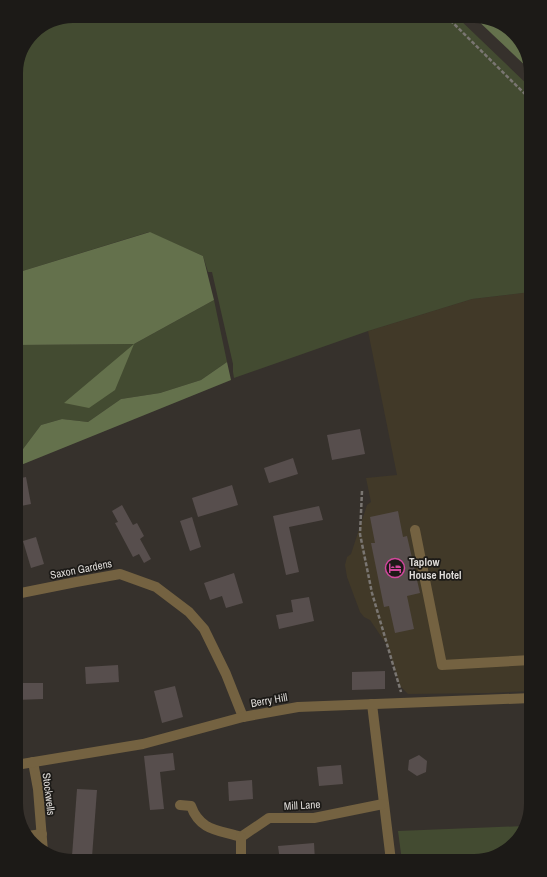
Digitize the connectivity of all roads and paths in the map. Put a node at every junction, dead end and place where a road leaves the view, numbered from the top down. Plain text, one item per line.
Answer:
1 (453, 23) edge
2 (524, 93) edge
3 (362, 491) dead end
4 (415, 530) dead end
5 (23, 593) edge
6 (524, 660) edge
7 (524, 698) edge
8 (372, 704) junction
9 (405, 704) junction
10 (243, 717) junction
11 (33, 762) junction
12 (23, 764) edge
13 (383, 804) junction
14 (180, 805) dead end
15 (42, 834) junction
16 (34, 835) edge
17 (241, 837) junction
18 (43, 844) edge
19 (241, 854) edge
20 (390, 854) edge

1 - 2 path
3 - 9 path
4 - 6 street
5 - 10 street, Saxon Gardens
7 - 9 street, Berry Hill
8 - 9 street, Berry Hill
8 - 10 street, Berry Hill
8 - 13 street
10 - 11 street, Berry Hill
11 - 12 street, Berry Hill
11 - 15 street, Stockwells
13 - 17 street, Mill Lane
13 - 20 street
14 - 17 street
15 - 16 street
15 - 18 street, Stockwells
17 - 19 street

